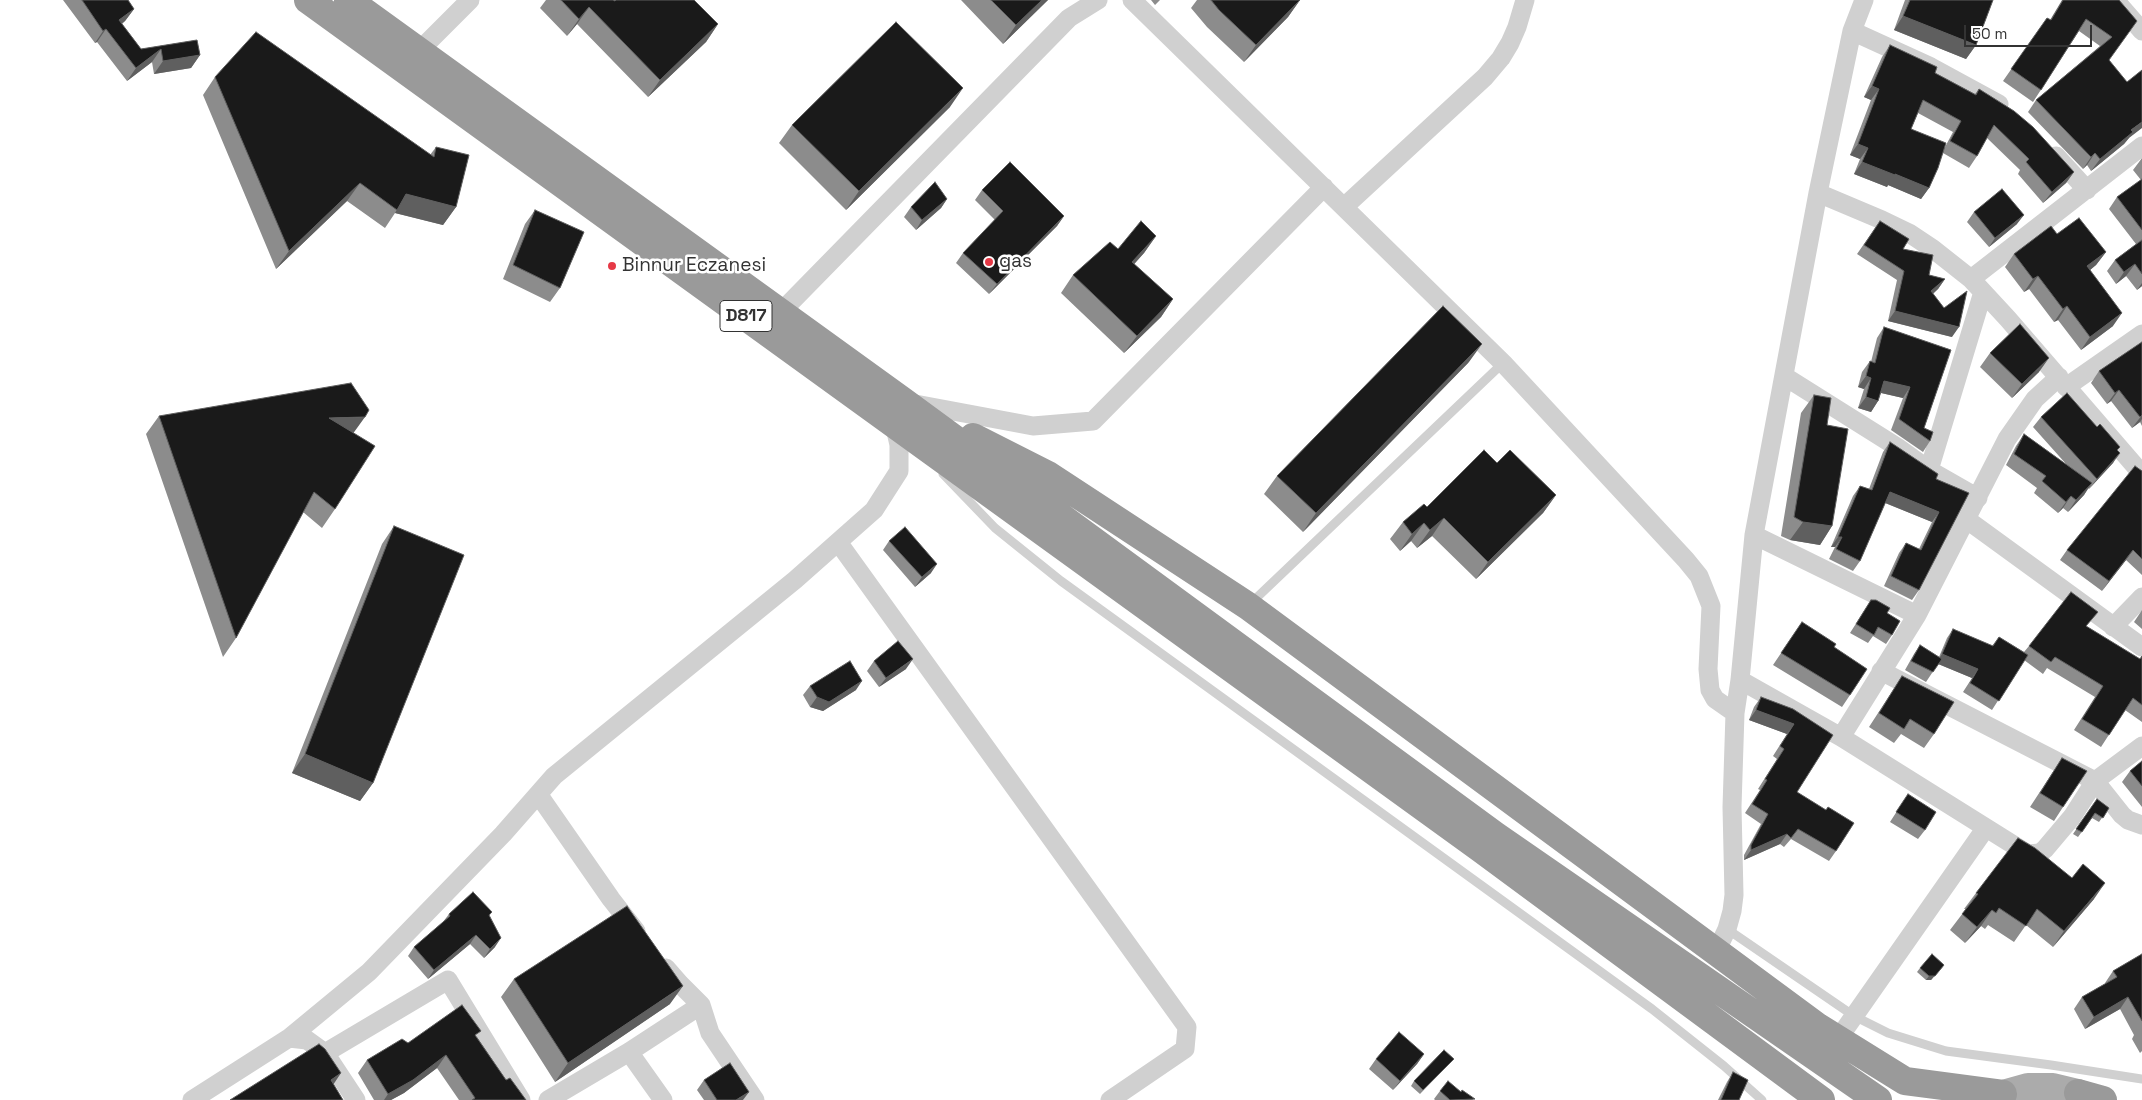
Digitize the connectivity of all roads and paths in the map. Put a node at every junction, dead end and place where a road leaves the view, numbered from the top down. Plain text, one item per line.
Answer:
1 (308, 0) edge
2 (348, 0) edge
3 (470, 0) edge
4 (1098, 0) edge
5 (1132, 0) edge
6 (1524, 0) edge
7 (1864, 0) edge
8 (2114, 0) edge
9 (1852, 31) junction
10 (2142, 31) edge
11 (420, 52) junction
12 (2013, 113) edge
13 (2046, 146) edge
14 (2142, 146) edge
15 (1324, 187) junction
16 (2087, 190) junction
17 (1818, 193) junction
18 (1344, 207) junction
19 (1977, 285) junction
20 (780, 313) junction
21 (2142, 334) edge
22 (1503, 363) junction
23 (1784, 376) junction
24 (2063, 382) junction
25 (898, 412) junction
26 (1929, 470) junction
27 (2142, 474) edge
28 (1978, 498) junction
29 (1966, 519) junction
30 (1754, 535) junction
31 (838, 542) junction
32 (2142, 596) edge
33 (1248, 606) junction
34 (1918, 615) junction
35 (1189, 624) junction
36 (2113, 627) junction
37 (2142, 647) edge
38 (1881, 671) junction
39 (1740, 680) junction
40 (1735, 713) junction
41 (1841, 737) junction
42 (2142, 746) edge
43 (2095, 781) junction
44 (538, 794) junction
45 (2142, 825) edge
46 (1985, 829) junction
47 (1721, 940) junction
48 (701, 1005) junction
49 (1854, 1016) junction
50 (289, 1038) junction
51 (1838, 1039) junction
52 (629, 1052) junction
53 (325, 1053) junction
54 (2142, 1079) edge
55 (1998, 1097) edge
56 (2090, 1098) edge
57 (192, 1100) edge
58 (356, 1100) edge
59 (521, 1100) edge
60 (548, 1100) edge
61 (663, 1100) edge
62 (755, 1100) edge
63 (1110, 1100) edge
64 (1762, 1100) edge
65 (1821, 1100) edge
66 (1878, 1100) edge

1 - 25 highway, D817
2 - 11 highway, D817
3 - 11 street
4 - 20 street
5 - 15 street
6 - 18 street
7 - 9 street
8 - 10 street
9 - 12 street
9 - 17 street
11 - 20 highway, D817
13 - 16 street
14 - 16 street
15 - 18 street
15 - 25 street
16 - 19 street
17 - 19 street
17 - 23 street
18 - 22 street
19 - 24 street
19 - 26 street
20 - 25 highway, D817
21 - 24 street
22 - 33 lane
22 - 40 street
23 - 26 street
23 - 30 street
24 - 27 street
24 - 28 street
25 - 31 street
25 - 33 highway
25 - 35 highway, D817
25 - 64 lane
26 - 28 street
28 - 29 street
29 - 34 street
29 - 36 street
30 - 34 street
30 - 39 street
31 - 44 street
31 - 63 street
32 - 36 street
33 - 47 highway
34 - 38 street
35 - 65 highway
35 - 66 highway
36 - 37 street
38 - 41 street
38 - 43 street
39 - 40 street
39 - 41 street
40 - 47 street
41 - 46 street
42 - 43 street
43 - 45 street
43 - 46 street
44 - 48 street
44 - 50 street
46 - 49 street
47 - 49 lane
47 - 51 highway
48 - 52 street
48 - 62 street
49 - 51 street
49 - 54 lane
50 - 53 street
50 - 57 street
51 - 55 highway
52 - 60 street
52 - 61 street
53 - 58 street
53 - 59 street
55 - 56 main road

